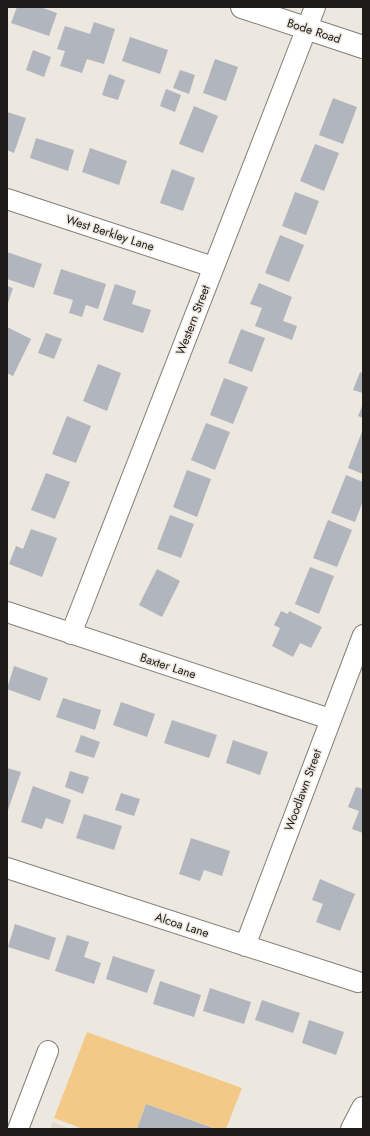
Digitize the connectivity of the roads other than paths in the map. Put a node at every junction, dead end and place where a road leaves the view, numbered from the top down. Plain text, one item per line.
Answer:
1 (242, 7) edge
2 (315, 7) edge
3 (307, 28) junction
4 (363, 47) edge
5 (7, 199) edge
6 (213, 267) junction
7 (7, 612) edge
8 (71, 634) junction
9 (363, 635) edge
10 (330, 719) junction
11 (7, 868) edge
12 (245, 946) junction
13 (358, 982) dead end
14 (48, 1051) dead end
15 (363, 1108) edge
16 (18, 1129) edge
17 (352, 1129) edge

1 - 3 street, Bode Road
2 - 3 street, Western Street
3 - 4 street, Bode Road
3 - 6 street, Western Street
5 - 6 street, West Berkley Lane
6 - 8 street, Western Street
7 - 8 street, Baxter Lane
8 - 10 street, Baxter Lane
9 - 10 street, Woodlawn Street
10 - 12 street, Woodlawn Street
11 - 12 street, Alcoa Lane
12 - 13 street, Alcoa Lane
14 - 16 street
15 - 17 street

